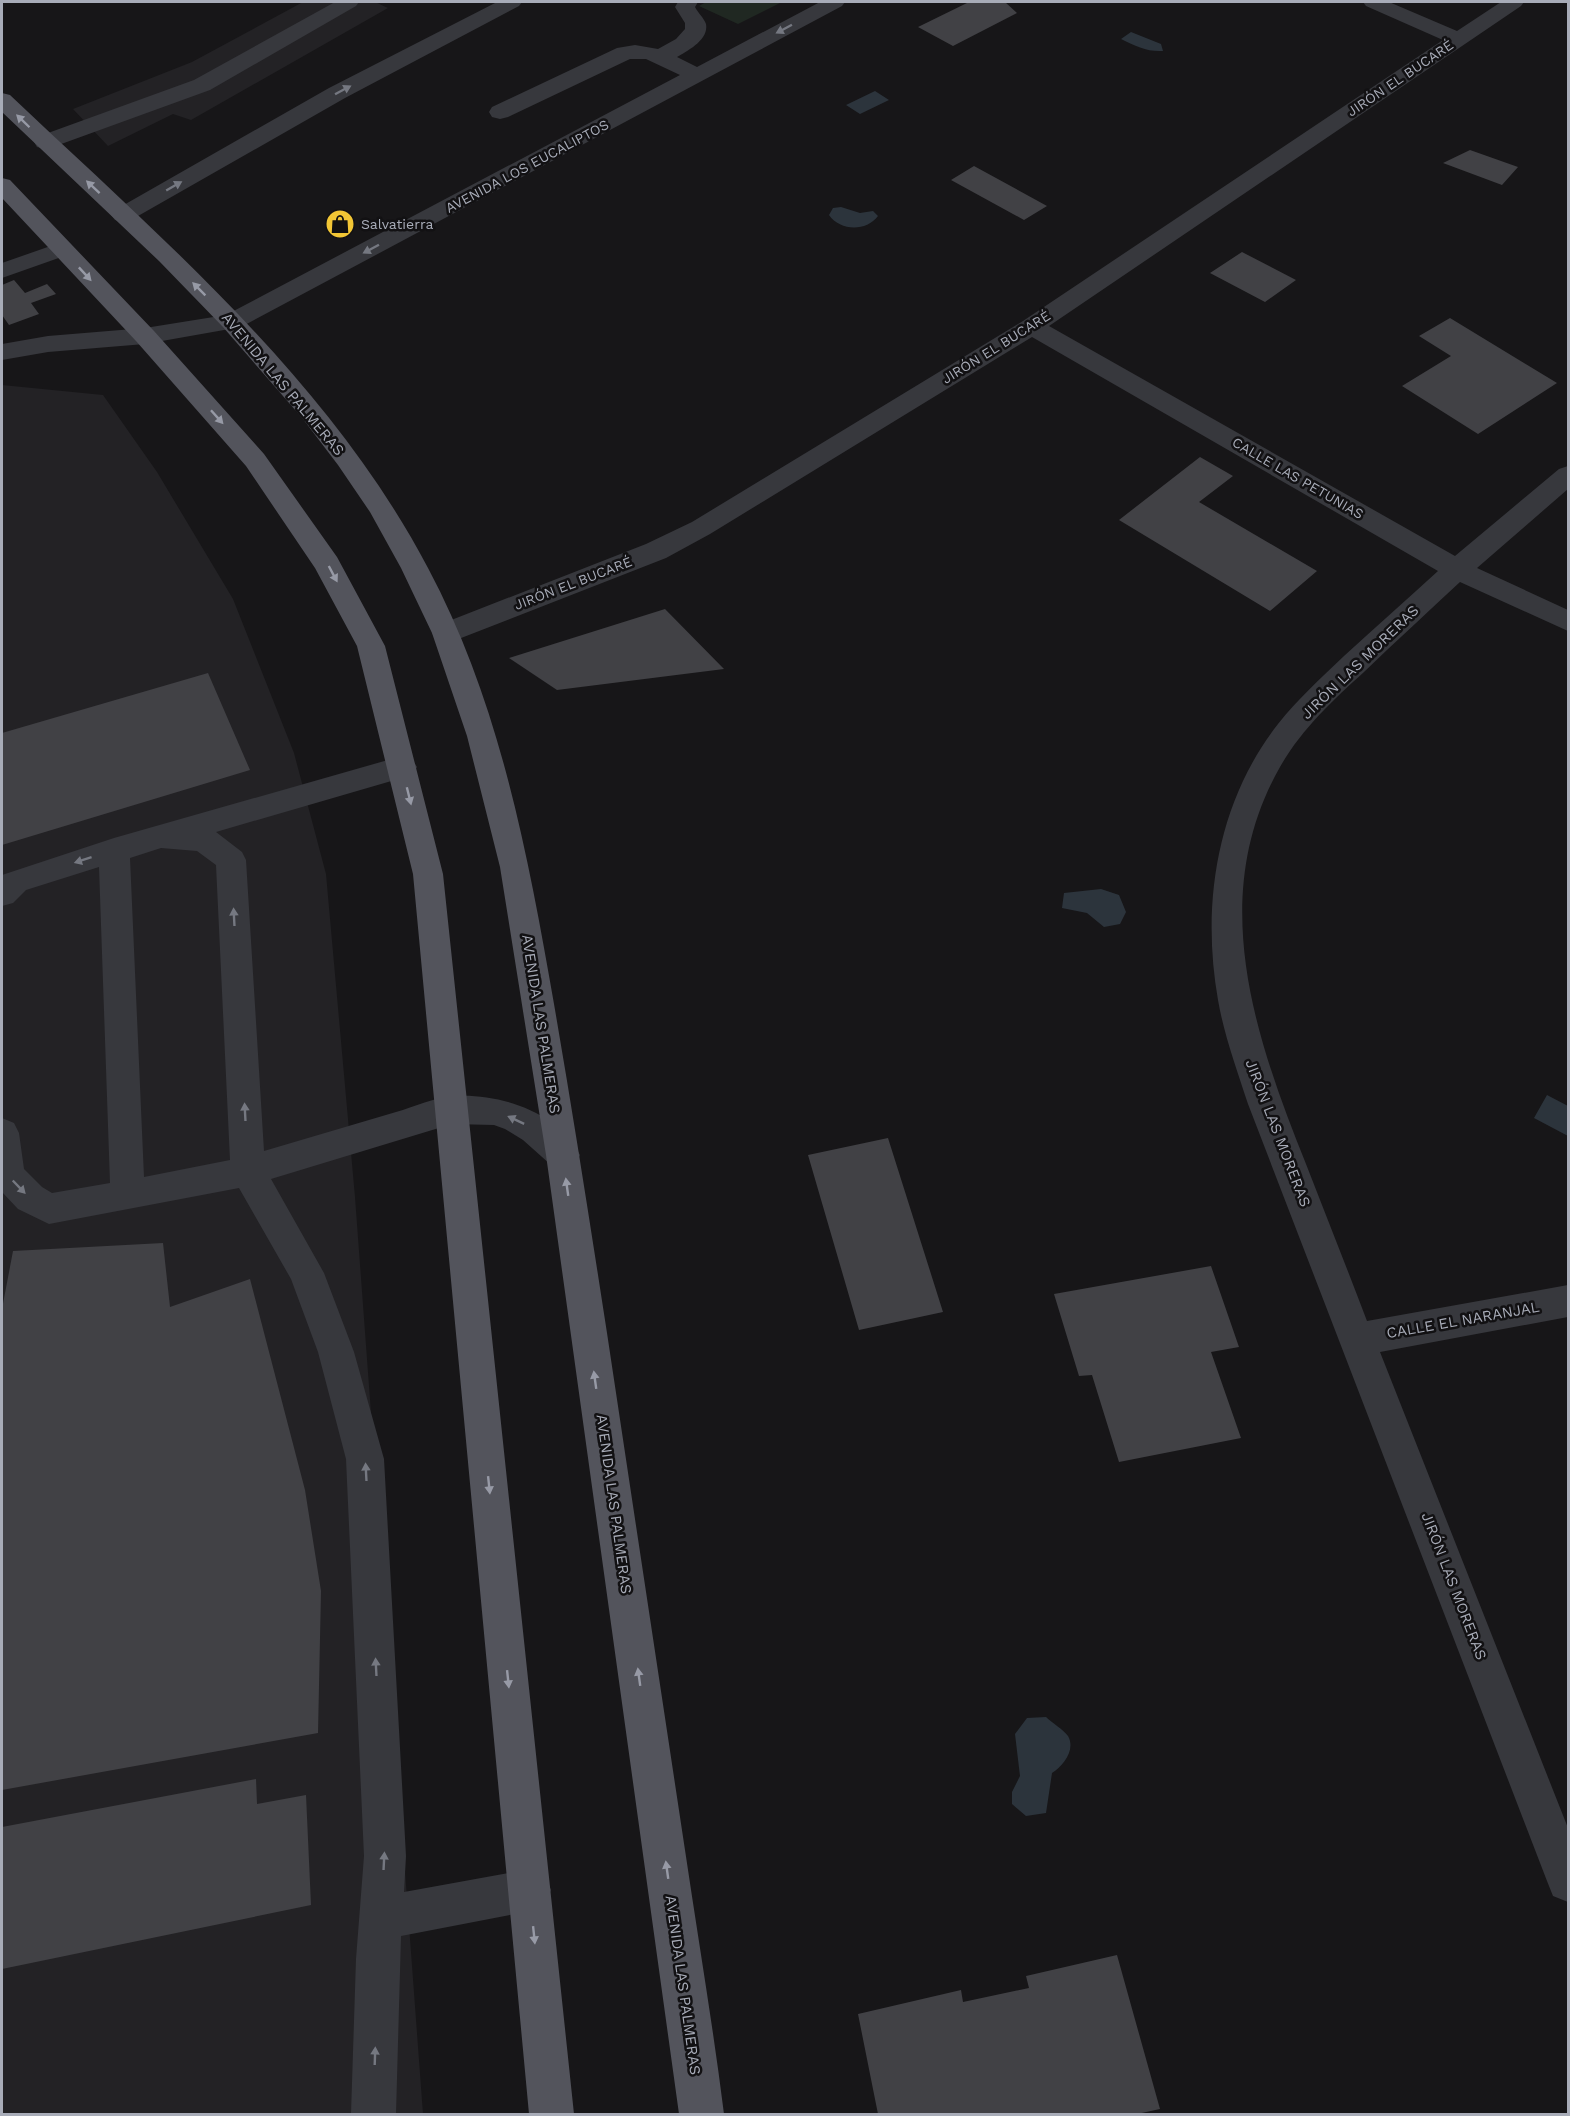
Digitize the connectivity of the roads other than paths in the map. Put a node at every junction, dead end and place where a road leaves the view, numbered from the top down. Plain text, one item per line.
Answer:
1 (349, 2) edge
2 (512, 2) edge
3 (688, 2) edge
4 (836, 2) edge
5 (1373, 2) edge
6 (1514, 2) edge
7 (1457, 39) junction
8 (660, 57) junction
9 (696, 75) junction
10 (2, 100) edge
11 (500, 112) dead end
12 (45, 142) junction
13 (2, 186) edge
14 (123, 215) junction
15 (62, 249) junction
16 (2, 272) edge
17 (232, 321) junction
18 (1032, 326) junction
19 (144, 336) junction
20 (2, 352) edge
21 (1569, 474) edge
22 (1456, 569) junction
23 (1569, 621) edge
24 (446, 633) junction
25 (402, 767) junction
26 (161, 836) junction
27 (114, 850) junction
28 (2, 894) edge
29 (452, 1110) junction
30 (2, 1133) edge
31 (563, 1155) junction
32 (248, 1171) junction
33 (129, 1195) junction
34 (1569, 1300) edge
35 (1358, 1339) junction
36 (1569, 1881) edge
37 (530, 1890) junction
38 (380, 1918) junction
39 (373, 2115) edge
40 (552, 2115) edge
41 (702, 2115) edge

1 - 12 street
14 -> 2 street
3 - 8 street
4 -> 9 street, AVENIDA LOS EUCALIPTOS
5 - 7 street
6 - 7 street, JIRÓN EL BUCARÉ
7 - 18 street, JIRÓN EL BUCARÉ
8 - 9 street
8 - 11 street
9 -> 17 street, AVENIDA LOS EUCALIPTOS
12 -> 10 main road, AVENIDA LAS PALMERAS
14 -> 12 main road, AVENIDA LAS PALMERAS
13 - 15 main road
17 -> 14 main road, AVENIDA LAS PALMERAS
15 - 16 street
15 -> 19 main road
17 - 19 street, AVENIDA LOS EUCALIPTOS
17 - 24 main road, AVENIDA LAS PALMERAS
18 - 22 street, CALLE LAS PETUNIAS
18 - 24 street, JIRÓN EL BUCARÉ
19 - 20 street, AVENIDA LOS EUCALIPTOS
19 -> 25 main road
21 - 22 street, JIRÓN LAS MORERAS
22 - 23 street, CALLE LAS PETUNIAS
22 - 35 street, JIRÓN LAS MORERAS
24 - 31 main road, AVENIDA LAS PALMERAS
25 - 26 street
25 -> 29 main road
26 - 27 street
32 -> 26 street
27 -> 28 street
27 - 33 street
31 -> 29 street
29 - 32 street
29 -> 37 main road
30 -> 33 street
41 -> 31 main road, AVENIDA LAS PALMERAS
32 - 33 street
38 -> 32 street
34 - 35 street, CALLE EL NARANJAL
35 - 36 street, JIRÓN LAS MORERAS
37 - 38 street
37 -> 40 main road
39 -> 38 street

